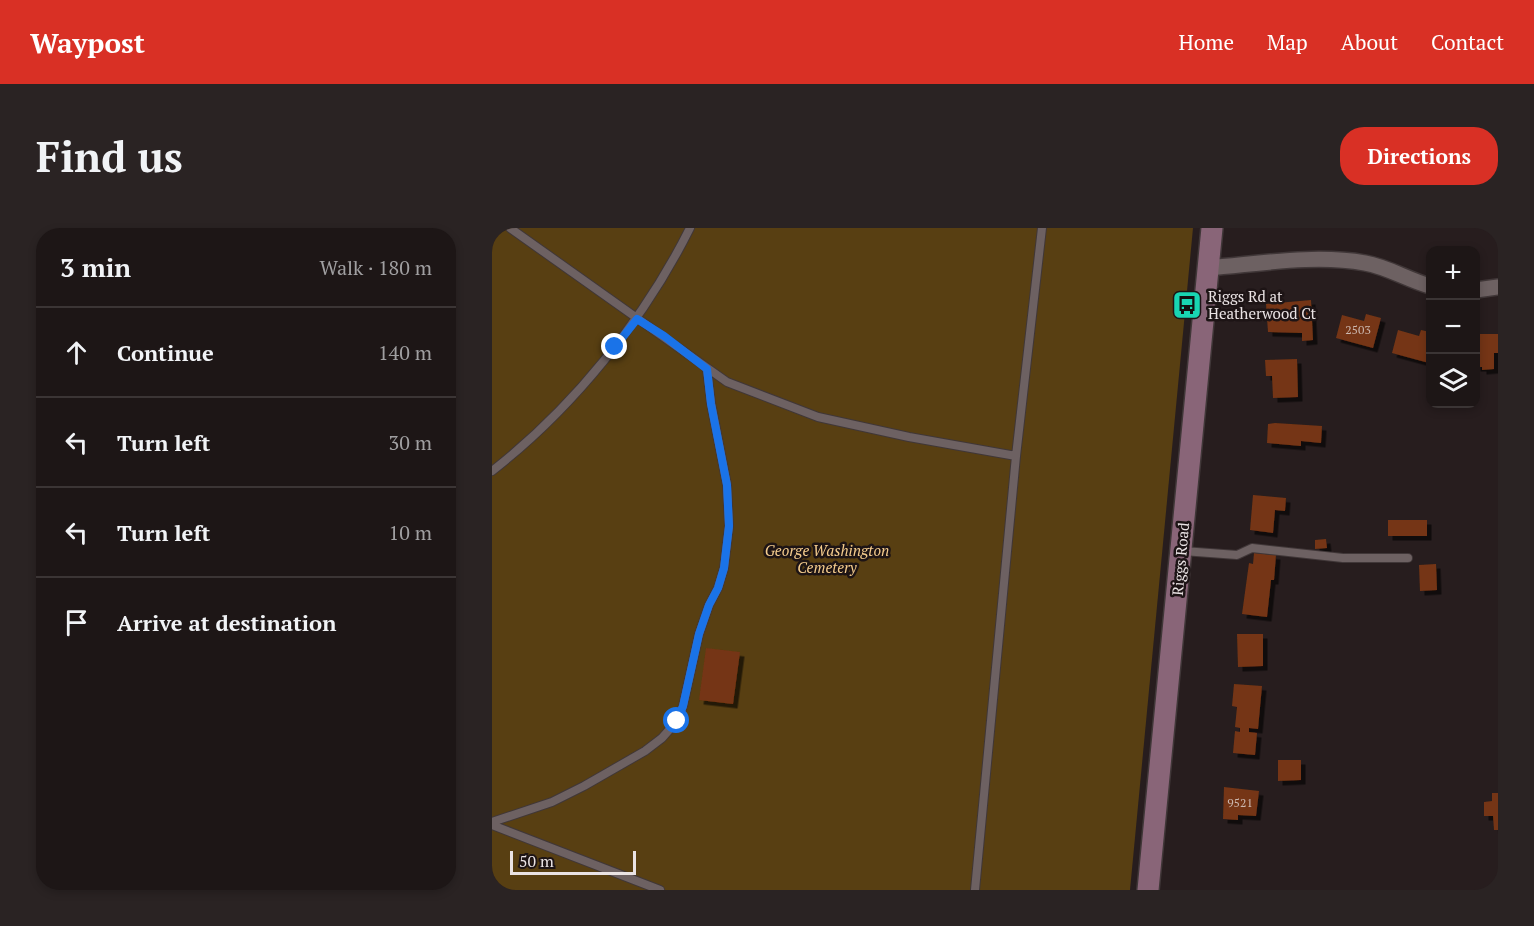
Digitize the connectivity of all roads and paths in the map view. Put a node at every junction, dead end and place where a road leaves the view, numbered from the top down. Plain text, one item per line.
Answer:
1 (510, 228) edge
2 (690, 228) edge
3 (1042, 228) edge
4 (1212, 228) edge
5 (1208, 267) junction
6 (1426, 284) edge
7 (1498, 287) edge
8 (1480, 289) edge
9 (637, 319) junction
10 (707, 369) junction
11 (1016, 456) junction
12 (492, 471) edge
13 (1181, 550) junction
14 (1408, 558) dead end
15 (492, 824) edge
16 (660, 890) edge
17 (975, 890) edge
18 (1148, 890) edge

1 - 9 lane
2 - 9 lane
3 - 11 lane
4 - 5 main road, Riggs Road
5 - 6 street
5 - 13 main road, Riggs Road
7 - 8 street
9 - 10 lane
9 - 12 lane
10 - 11 lane
10 - 15 lane
11 - 17 lane
13 - 14 lane
13 - 18 main road, Riggs Road
15 - 16 lane

